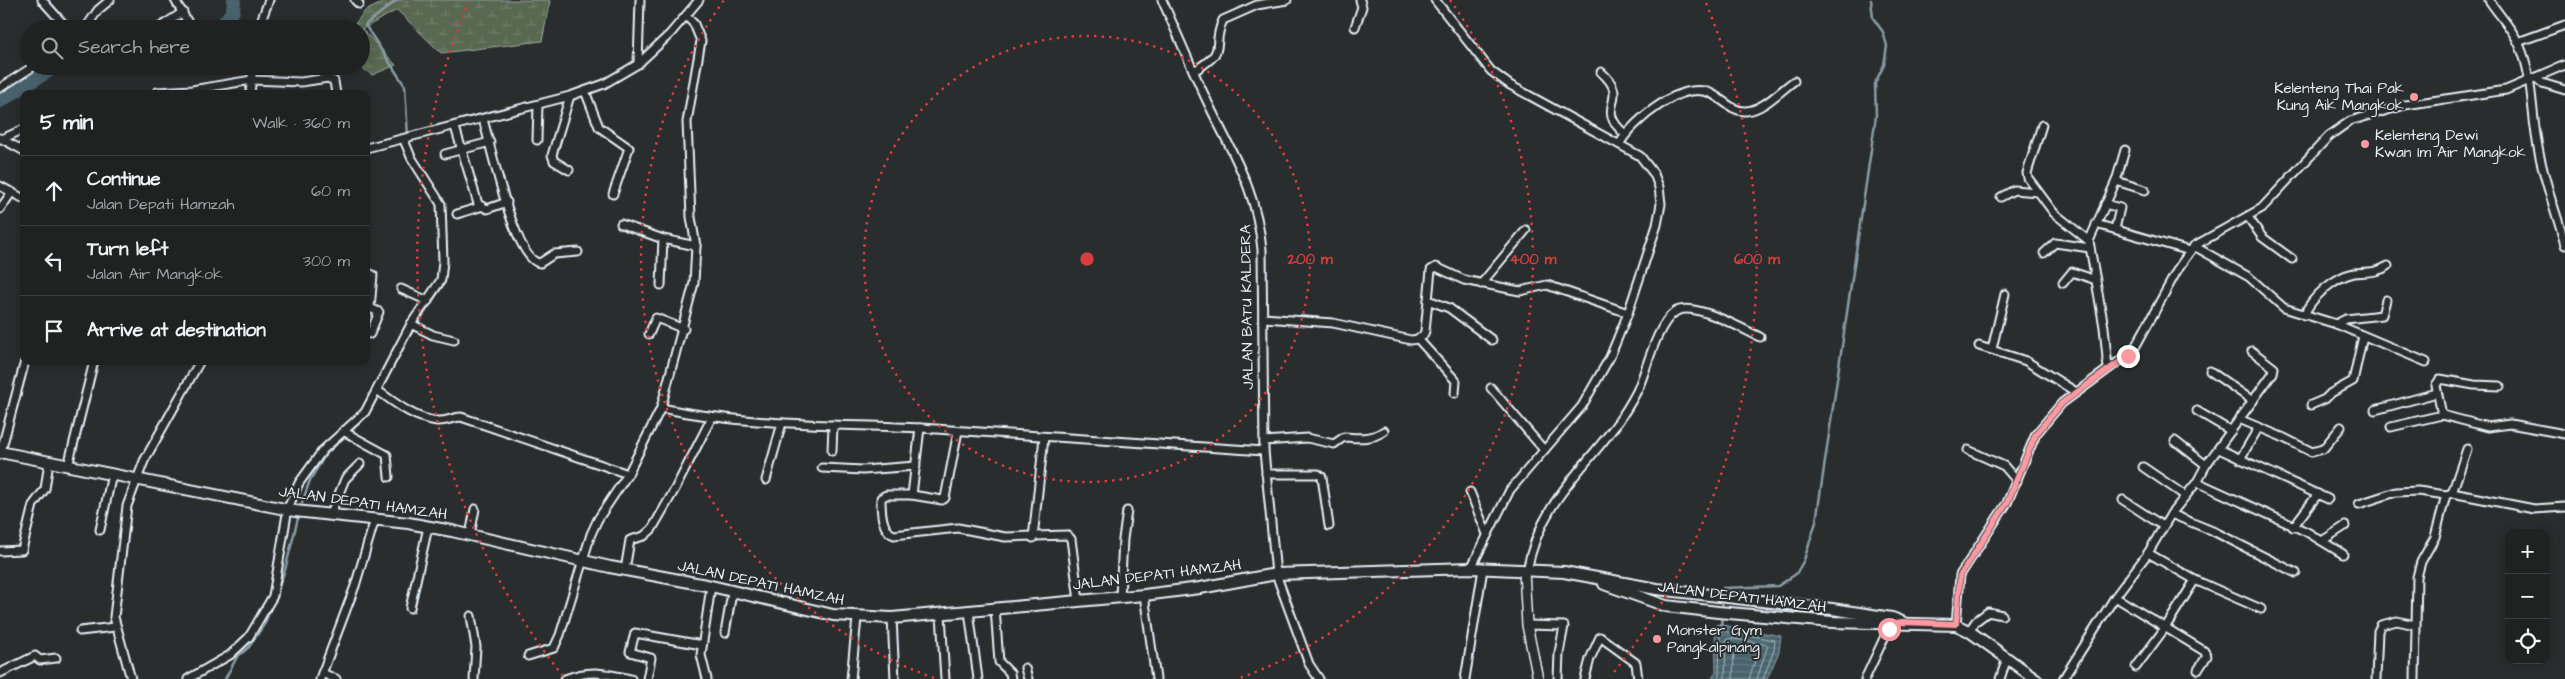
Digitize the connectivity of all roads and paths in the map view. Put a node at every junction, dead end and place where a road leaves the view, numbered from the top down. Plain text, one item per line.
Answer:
1 (42, 0) edge
2 (175, 0) edge
3 (270, 0) edge
4 (640, 0) edge
5 (699, 0) edge
6 (1162, 0) edge
7 (1287, 0) edge
8 (1360, 0) edge
9 (1435, 0) edge
10 (2491, 1) edge
11 (105, 2) edge
12 (1258, 3) edge
13 (183, 12) junction
14 (686, 16) junction
15 (60, 20) edge
16 (91, 20) edge
17 (171, 20) edge
18 (187, 20) edge
19 (262, 20) edge
20 (2565, 25) edge
21 (1356, 27) dead end
22 (2518, 42) junction
23 (638, 64) junction
24 (2565, 65) edge
25 (1194, 71) junction
26 (1601, 72) dead end
27 (20, 75) edge
28 (252, 75) edge
29 (2533, 79) junction
30 (252, 80) junction
31 (1794, 81) dead end
32 (0, 88) edge
33 (192, 90) edge
34 (251, 90) edge
35 (335, 90) edge
36 (2565, 90) edge
37 (585, 91) junction
38 (570, 96) junction
39 (538, 105) junction
40 (483, 119) junction
41 (2042, 125) dead end
42 (455, 127) junction
43 (20, 131) edge
44 (1625, 134) junction
45 (409, 138) junction
46 (1, 139) edge
47 (537, 140) dead end
48 (490, 142) junction
49 (1620, 142) junction
50 (370, 147) edge
51 (20, 149) edge
52 (463, 150) junction
53 (2125, 150) dead end
54 (445, 154) dead end
55 (569, 170) dead end
56 (2116, 181) junction
57 (0, 186) edge
58 (2145, 190) dead end
59 (12, 192) junction
60 (2039, 192) junction
61 (613, 194) dead end
62 (20, 197) edge
63 (2001, 197) dead end
64 (506, 202) junction
65 (2105, 204) junction
66 (480, 207) junction
67 (0, 208) edge
68 (457, 214) dead end
69 (2248, 217) junction
70 (621, 224) dead end
71 (2096, 224) junction
72 (2115, 229) junction
73 (1526, 230) dead end
74 (663, 239) junction
75 (2090, 245) junction
76 (2565, 245) edge
77 (696, 246) junction
78 (2192, 249) junction
79 (578, 252) dead end
80 (2044, 253) dead end
81 (2292, 259) dead end
82 (2388, 266) dead end
83 (370, 274) edge
84 (2096, 280) junction
85 (2063, 283) dead end
86 (1481, 284) junction
87 (661, 285) dead end
88 (401, 289) dead end
89 (2005, 294) dead end
90 (1428, 300) junction
91 (2386, 300) dead end
92 (428, 301) junction
93 (370, 308) edge
94 (370, 308) edge
95 (1628, 313) junction
96 (2304, 315) junction
97 (1263, 318) junction
98 (2336, 324) junction
99 (413, 325) junction
100 (684, 328) junction
101 (370, 334) edge
102 (649, 334) dead end
103 (1760, 336) dead end
104 (2363, 336) junction
105 (1418, 339) junction
106 (454, 340) dead end
107 (1492, 340) dead end
108 (1979, 346) dead end
109 (1992, 349) junction
110 (2252, 352) dead end
111 (2426, 362) dead end
112 (24, 365) edge
113 (93, 365) edge
114 (198, 365) edge
115 (2108, 368) junction
116 (2210, 371) dead end
117 (2500, 386) dead end
118 (1491, 388) dead end
119 (378, 391) junction
120 (2076, 392) junction
121 (1455, 393) dead end
122 (2437, 393) junction
123 (2253, 401) junction
124 (2311, 405) dead end
125 (661, 408) junction
126 (2375, 410) dead end
127 (2198, 411) dead end
128 (2442, 415) junction
129 (712, 417) junction
130 (2239, 419) junction
131 (782, 423) junction
132 (833, 425) junction
133 (2259, 427) junction
134 (2341, 427) dead end
135 (2391, 427) dead end
136 (920, 428) junction
137 (958, 431) junction
138 (1384, 431) dead end
139 (2231, 431) junction
140 (347, 434) junction
141 (2565, 434) edge
142 (1044, 437) junction
143 (1264, 441) junction
144 (2175, 441) dead end
145 (2467, 449) dead end
146 (1264, 450) junction
147 (1544, 450) junction
148 (1968, 450) dead end
149 (2219, 450) junction
150 (832, 451) dead end
151 (0, 453) edge
152 (2240, 459) junction
153 (49, 462) junction
154 (360, 464) dead end
155 (2206, 465) junction
156 (68, 466) junction
157 (916, 466) junction
158 (2144, 467) dead end
159 (822, 468) dead end
160 (112, 474) junction
161 (628, 474) junction
162 (1266, 474) junction
163 (389, 477) dead end
164 (136, 479) junction
165 (766, 480) dead end
166 (2017, 481) junction
167 (2197, 482) junction
168 (1470, 492) dead end
169 (2318, 494) junction
170 (2449, 494) junction
171 (912, 495) junction
172 (2184, 496) junction
173 (2328, 499) dead end
174 (2123, 500) dead end
175 (2359, 504) dead end
176 (2565, 507) edge
177 (288, 508) junction
178 (475, 508) dead end
179 (1127, 510) dead end
180 (331, 513) junction
181 (2171, 514) junction
182 (375, 518) junction
183 (1329, 526) dead end
184 (2163, 526) junction
185 (2345, 526) dead end
186 (428, 527) junction
187 (2293, 527) junction
188 (100, 530) dead end
189 (1486, 534) junction
190 (470, 535) junction
191 (1033, 538) junction
192 (2322, 541) junction
193 (0, 551) edge
194 (2148, 553) junction
195 (2344, 554) dead end
196 (582, 561) junction
197 (1471, 568) junction
198 (1484, 569) junction
199 (625, 570) junction
200 (1525, 571) junction
201 (2296, 573) dead end
202 (1276, 574) junction
203 (1584, 576) junction
204 (2195, 580) junction
205 (711, 586) junction
206 (732, 593) junction
207 (1144, 595) junction
208 (1120, 597) junction
209 (2115, 597) junction
210 (1079, 601) junction
211 (410, 608) dead end
212 (995, 608) junction
213 (2260, 608) dead end
214 (969, 611) junction
215 (941, 614) junction
216 (2002, 615) dead end
217 (470, 616) dead end
218 (857, 618) junction
219 (892, 618) junction
220 (1895, 622) junction
221 (1956, 624) junction
222 (1527, 625) junction
223 (2415, 625) junction
224 (115, 627) junction
225 (2165, 628) junction
226 (1969, 631) junction
227 (80, 632) dead end
228 (725, 633) dead end
229 (702, 645) junction
230 (528, 656) dead end
231 (56, 658) dead end
232 (2007, 658) junction
233 (2136, 667) dead end
234 (1025, 668) dead end
235 (2198, 670) dead end
236 (0, 673) edge
237 (321, 676) edge
238 (1558, 678) edge
239 (131, 679) edge
240 (188, 679) edge
241 (336, 679) edge
242 (474, 679) edge
243 (564, 679) edge
244 (631, 679) edge
245 (647, 679) edge
246 (707, 679) edge
247 (851, 679) edge
248 (896, 679) edge
249 (945, 679) edge
250 (978, 679) edge
251 (1011, 679) edge
252 (1028, 679) edge
253 (1156, 679) edge
254 (1319, 679) edge
255 (1465, 679) edge
256 (1538, 679) edge
257 (1585, 679) edge
258 (1638, 679) edge
259 (1865, 679) edge
260 (2000, 679) edge
261 (2036, 679) edge
262 (2063, 679) edge
263 (2376, 679) edge
264 (2414, 679) edge

1 - 15 street
2 - 13 street
3 - 19 street
4 - 23 street
5 - 14 street
6 - 25 street, JALAN BATU KALDERA
7 - 12 street
8 - 21 street
9 - 49 street
10 - 22 street
11 - 16 street
12 - 25 street
13 - 17 street
13 - 18 street
14 - 23 street
14 - 77 street
20 - 22 street
22 - 29 street
23 - 37 street
24 - 29 street
25 - 97 street, JALAN BATU KALDERA
26 - 44 street
27 - 32 street
28 - 30 street
29 - 36 street
29 - 69 street
29 - 76 street
30 - 33 street
30 - 34 street
30 - 35 street
31 - 44 street
37 - 38 street
37 - 61 street
38 - 39 street
38 - 55 street
39 - 40 street
39 - 47 street
40 - 42 street
40 - 48 street
41 - 60 street
42 - 45 street
42 - 52 street
43 - 46 street
44 - 49 street
45 - 50 street
45 - 92 street
46 - 51 street
48 - 52 street
48 - 64 street
49 - 95 street
52 - 54 street
52 - 66 street
53 - 56 street
56 - 58 street
56 - 65 street
57 - 59 street
59 - 62 street
59 - 67 street
60 - 63 street
60 - 75 street
64 - 66 street
64 - 79 street
65 - 71 street
65 - 72 street
66 - 68 street
69 - 78 street
69 - 81 street
70 - 74 street
71 - 72 street
71 - 75 street
72 - 78 street
73 - 86 street
74 - 77 street
74 - 87 street
75 - 80 street
75 - 84 street
77 - 100 street
78 - 96 street
78 - 115 street
82 - 96 street
83 - 93 street
84 - 85 street
84 - 115 street
86 - 90 street
86 - 95 street
88 - 92 street
89 - 109 street
90 - 105 street
90 - 107 street
91 - 98 street
92 - 99 street
94 - 101 street
95 - 147 street
96 - 98 street
97 - 105 street
97 - 143 street, JALAN BATU KALDERA
98 - 104 street
99 - 106 street
99 - 119 street
100 - 102 street
100 - 125 street
103 - 200 street
104 - 111 street
104 - 124 street
105 - 121 street
108 - 109 street
109 - 120 street
110 - 123 street
112 - 151 street
113 - 156 street
114 - 164 street
115 - 120 street
116 - 123 street
117 - 122 street
118 - 147 street
119 - 140 street
119 - 161 street
120 - 166 street
122 - 126 street
122 - 128 street
123 - 130 street
125 - 129 street
125 - 161 street
127 - 139 street
128 - 135 street
128 - 141 street
129 - 131 street
129 - 199 street
130 - 133 street
130 - 139 street
131 - 132 street
131 - 165 street
132 - 136 street
132 - 150 street
133 - 134 street
133 - 152 street
136 - 137 street
136 - 157 street
137 - 142 street
137 - 171 street
138 - 143 street
139 - 149 street
140 - 163 street
140 - 177 street
142 - 146 street
142 - 191 street
143 - 146 street, JALAN BATU KALDERA
144 - 155 street
145 - 170 street
146 - 162 street, JALAN BATU KALDERA
147 - 189 street
148 - 166 street
149 - 152 street
149 - 155 street
151 - 153 main road, JALAN DEPATI HAMZAH
152 - 169 street
153 - 156 main road, JALAN DEPATI HAMZAH
153 - 193 street
154 - 180 street
155 - 167 street
156 - 160 main road, JALAN DEPATI HAMZAH
157 - 159 street
157 - 171 street
158 - 172 street
160 - 164 main road, JALAN DEPATI HAMZAH
160 - 188 street
161 - 196 street
162 - 183 street
162 - 202 street, JALAN BATU KALDERA
164 - 177 main road, JALAN DEPATI HAMZAH
164 - 224 street
166 - 221 street
167 - 172 street
167 - 187 street
168 - 189 street
169 - 173 street
169 - 187 street
170 - 175 street
170 - 176 street
170 - 223 street
171 - 191 street
172 - 181 street
174 - 184 street
177 - 180 main road, JALAN DEPATI HAMZAH
177 - 240 street
178 - 190 street
179 - 208 street
180 - 182 main road, JALAN DEPATI HAMZAH
181 - 184 street
181 - 201 street
182 - 186 main road, JALAN DEPATI HAMZAH
182 - 237 street
184 - 194 street
185 - 192 street
186 - 190 main road, JALAN DEPATI HAMZAH
186 - 211 street
187 - 192 street
189 - 197 street
190 - 196 main road, JALAN DEPATI HAMZAH
191 - 210 street
192 - 195 street
194 - 204 street
194 - 209 street
196 - 199 main road, JALAN DEPATI HAMZAH
196 - 230 street
197 - 198 main road, JALAN DEPATI HAMZAH
197 - 202 main road, JALAN DEPATI HAMZAH
198 - 200 main road, JALAN DEPATI HAMZAH
198 - 255 street
199 - 205 main road, JALAN DEPATI HAMZAH
200 - 203 main road, JALAN DEPATI HAMZAH
200 - 222 street
202 - 207 main road, JALAN DEPATI HAMZAH
202 - 254 street, JALAN BATU KALDERA
203 - 220 main road, JALAN DEPATI HAMZAH
203 - 220 main road, JALAN DEPATI HAMZAH
204 - 213 street
204 - 225 street
205 - 206 main road, JALAN DEPATI HAMZAH
205 - 229 street
206 - 218 main road, JALAN DEPATI HAMZAH
206 - 228 street
207 - 208 main road, JALAN DEPATI HAMZAH
207 - 253 street
208 - 210 main road, JALAN DEPATI HAMZAH
209 - 225 street
209 - 262 street
210 - 212 main road, JALAN DEPATI HAMZAH
212 - 214 main road, JALAN DEPATI HAMZAH
212 - 251 street
214 - 215 main road, JALAN DEPATI HAMZAH
214 - 250 street
215 - 219 main road, JALAN DEPATI HAMZAH
215 - 249 street
216 - 226 street
217 - 242 street
218 - 219 main road, JALAN DEPATI HAMZAH
218 - 247 street
219 - 248 street
220 - 221 main road, JALAN DEPATI HAMZAH
220 - 259 street
221 - 226 main road, JALAN DEPATI HAMZAH
222 - 238 street
222 - 256 street
223 - 263 street
223 - 264 street
224 - 227 street
224 - 239 street
225 - 233 street
225 - 235 street
226 - 232 main road, JALAN DEPATI HAMZAH
229 - 245 street
229 - 246 street
231 - 236 street
232 - 260 street
232 - 261 main road, JALAN DEPATI HAMZAH
234 - 252 street
237 - 241 street
243 - 244 street
257 - 258 street

